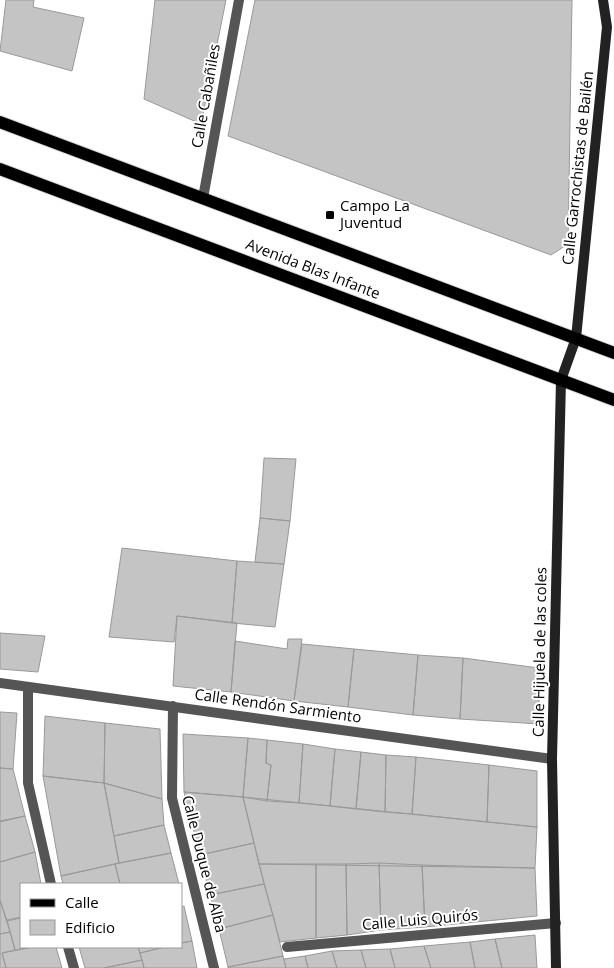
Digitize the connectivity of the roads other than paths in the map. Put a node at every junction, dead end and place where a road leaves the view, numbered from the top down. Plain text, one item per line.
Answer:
1 (239, 0) edge
2 (603, 0) edge
3 (610, 29) edge
4 (0, 122) edge
5 (0, 169) edge
6 (203, 198) junction
7 (576, 338) junction
8 (614, 353) edge
9 (561, 380) junction
10 (614, 400) edge
11 (0, 683) edge
12 (28, 686) junction
13 (173, 706) junction
14 (552, 759) junction
15 (52, 883) edge
16 (556, 923) junction
17 (287, 947) dead end
18 (68, 948) edge
19 (74, 968) edge
20 (214, 968) edge
21 (556, 968) edge

1 - 6 street, Calle Cabañiles
2 - 3 street, Calle Garrochistas de Bailén
3 - 7 street, Calle Garrochistas de Bailén
4 - 6 main road, Avenida Blas Infante
5 - 9 main road, Avenida Blas Infante
6 - 7 main road, Avenida Blas Infante
7 - 8 main road, Avenida Blas Infante
7 - 9 street, Calle Hijuela de las coles
9 - 10 main road, Avenida Blas Infante
9 - 14 street, Calle Hijuela de las coles
11 - 12 street, Calle Rendón Sarmiento
12 - 13 street, Calle Rendón Sarmiento
12 - 15 street
13 - 14 street, Calle Rendón Sarmiento
13 - 20 street, Calle Duque de Alba
14 - 16 street, Calle Hijuela de las coles
16 - 17 street, Calle Luis Quirós
16 - 21 street, Calle Hijuela de las coles
18 - 19 street

